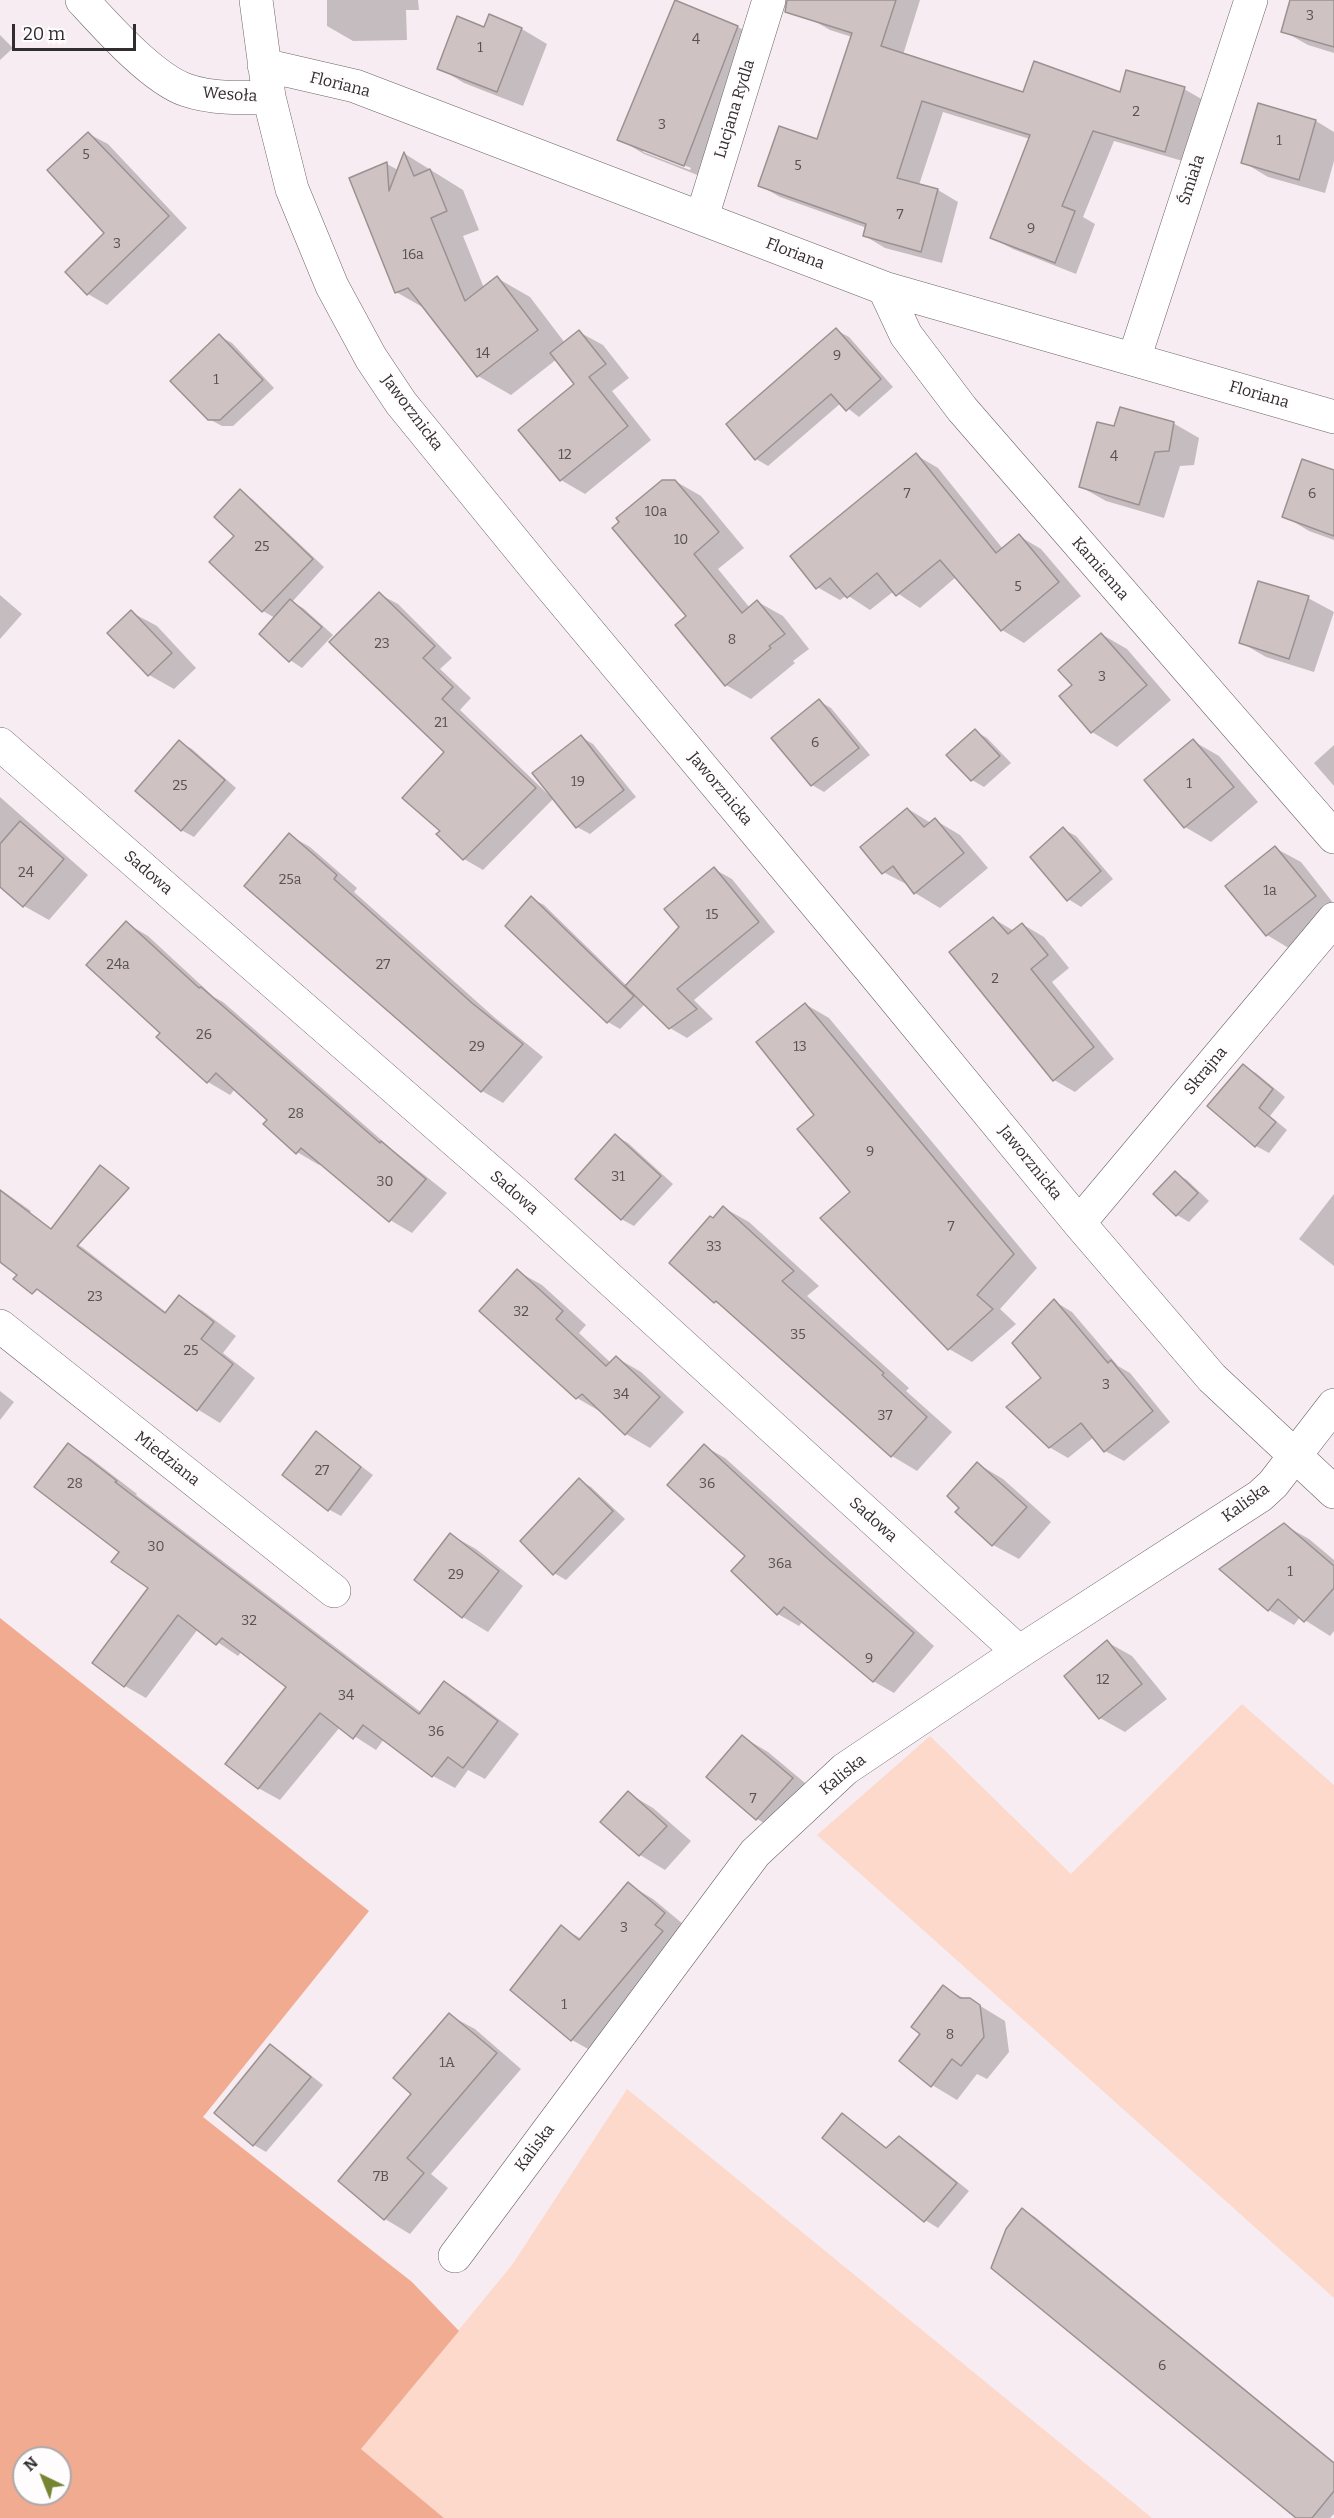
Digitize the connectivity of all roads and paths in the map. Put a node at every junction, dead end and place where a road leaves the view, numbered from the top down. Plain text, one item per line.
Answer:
1 (82, 0) edge
2 (256, 0) edge
3 (769, 0) edge
4 (1251, 0) edge
5 (264, 65) junction
6 (269, 97) junction
7 (702, 217) junction
8 (884, 288) junction
9 (1134, 359) junction
10 (1334, 417) edge
11 (0, 744) edge
12 (1334, 837) edge
13 (1334, 918) edge
14 (1079, 1223) junction
15 (0, 1326) edge
16 (1334, 1405) edge
17 (1294, 1456) junction
18 (1334, 1492) edge
19 (334, 1591) dead end
20 (1019, 1652) junction
21 (455, 2256) dead end

1 - 6 street, Wesoła
2 - 5 street, Jaworznicka
3 - 7 street, Lucjana Rydla
4 - 9 street, Śmiała
5 - 6 street, Jaworznicka
5 - 7 street, Floriana
6 - 14 street, Jaworznicka
7 - 8 street, Floriana
8 - 9 street, Floriana
8 - 12 street, Kamienna
9 - 10 street, Floriana
11 - 20 street, Sadowa
13 - 14 street, Skrajna
14 - 17 street, Jaworznicka
15 - 19 street, Miedziana
16 - 17 street, Kaliska
17 - 18 street, Jaworznicka
17 - 20 street, Kaliska
20 - 21 street, Kaliska

